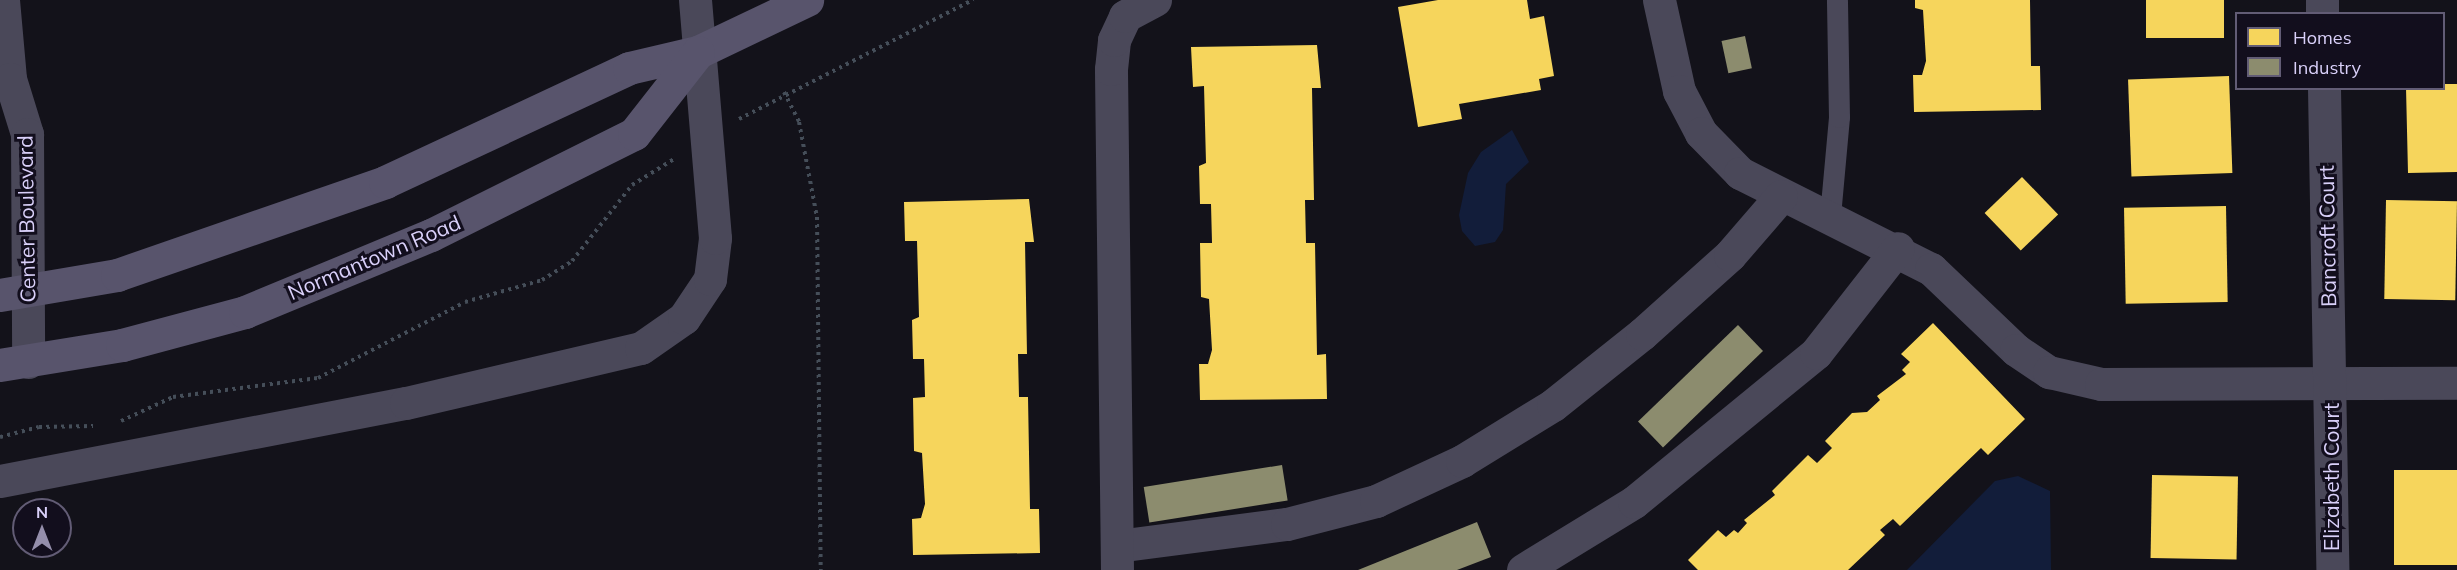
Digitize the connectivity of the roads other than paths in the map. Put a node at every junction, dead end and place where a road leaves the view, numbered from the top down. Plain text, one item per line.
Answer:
1 (3, 0) edge
2 (695, 0) edge
3 (807, 0) edge
4 (1155, 0) edge
5 (1659, 0) edge
6 (1838, 0) edge
7 (698, 52) junction
8 (10, 79) junction
9 (2324, 90) edge
10 (0, 109) edge
11 (1781, 196) junction
12 (1830, 216) junction
13 (1898, 248) junction
14 (14, 293) edge
15 (14, 364) edge
16 (2457, 383) edge
17 (2331, 384) junction
18 (0, 481) edge
19 (1117, 558) edge
20 (1523, 570) edge
21 (2332, 570) edge

1 - 8 street, Center Boulevard
2 - 7 street
3 - 7 street, Normantown Road
4 - 19 street
5 - 11 street
6 - 12 lane
7 - 14 street, Normantown Road
7 - 15 street, Normantown Road
7 - 18 street
8 - 10 street, Center Boulevard
8 - 14 street, Center Boulevard
9 - 17 street, Bancroft Court
11 - 12 street
11 - 19 street
12 - 13 street
13 - 17 street
13 - 20 street
14 - 15 street, Center Boulevard
16 - 17 street
17 - 21 street, Elizabeth Court

